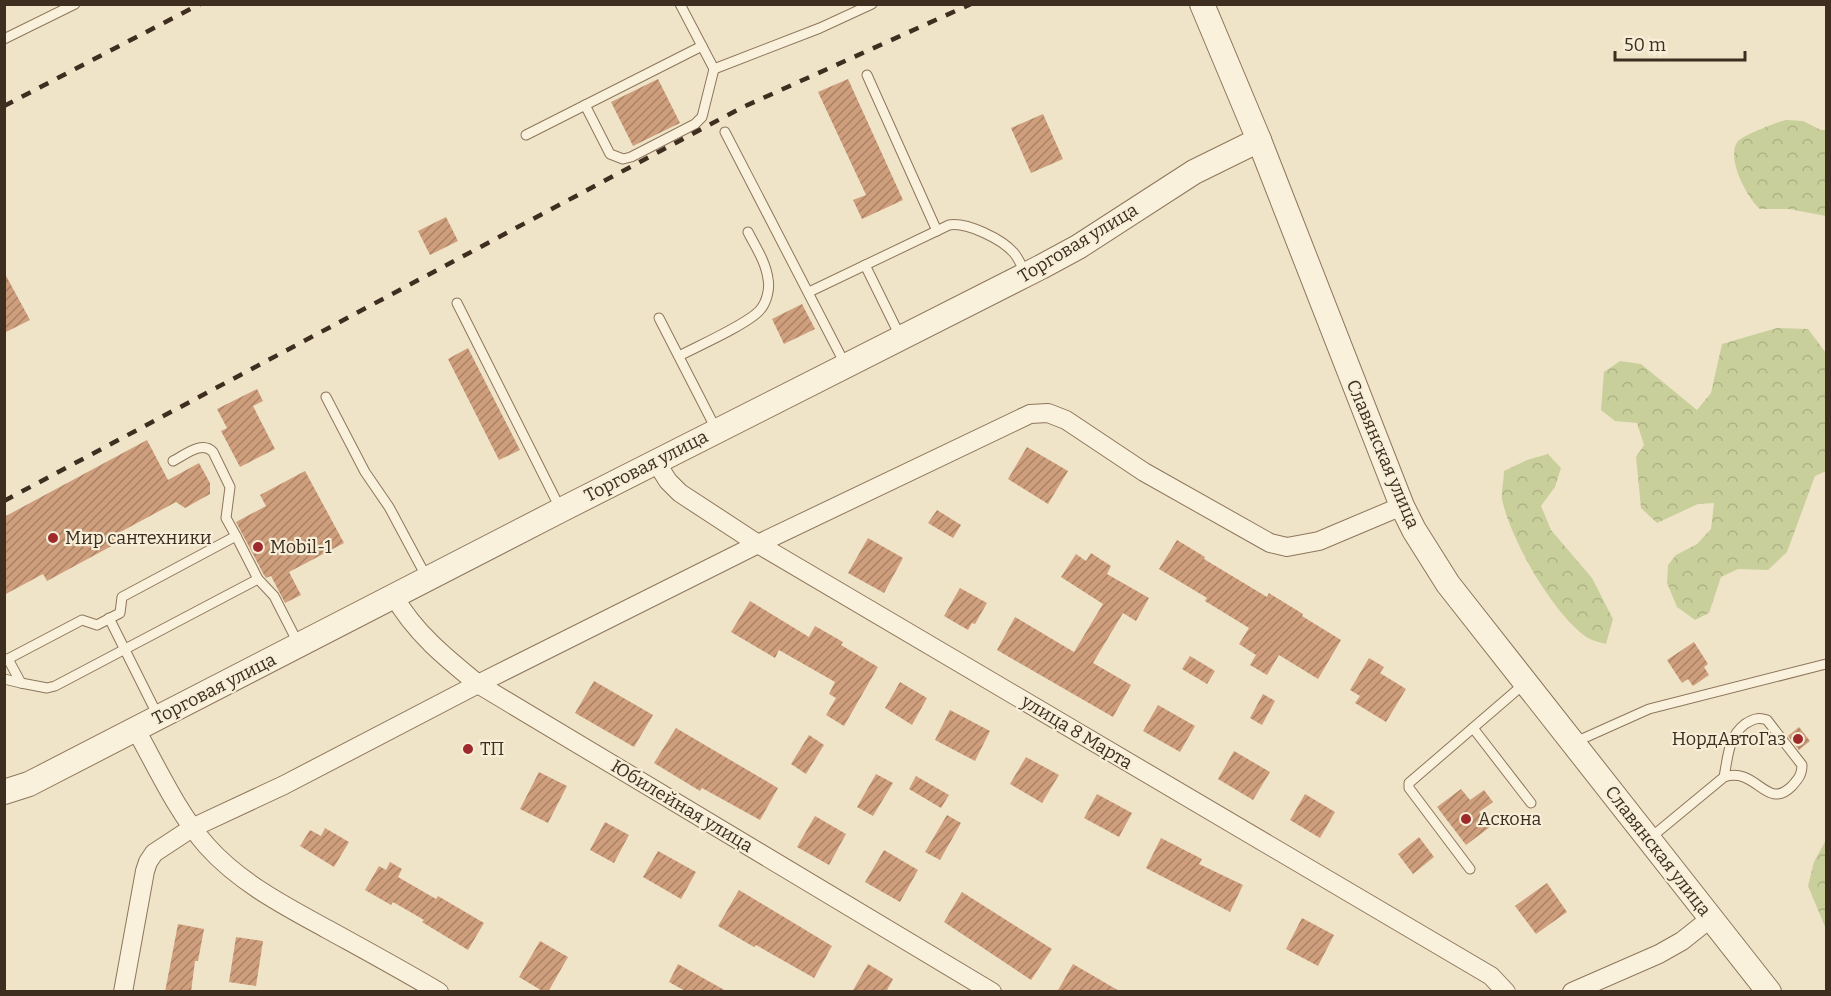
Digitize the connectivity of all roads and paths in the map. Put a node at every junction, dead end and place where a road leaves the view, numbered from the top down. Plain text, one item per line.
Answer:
1 (75, 4) edge
2 (681, 4) edge
3 (872, 4) edge
4 (1202, 4) edge
5 (4, 39) edge
6 (702, 46) junction
7 (714, 69) junction
8 (867, 75) dead end
9 (585, 105) junction
10 (725, 132) dead end
11 (526, 135) dead end
12 (1259, 140) junction
13 (936, 231) junction
14 (748, 232) dead end
15 (865, 265) junction
16 (1026, 275) junction
17 (809, 292) junction
18 (457, 303) dead end
19 (659, 318) dead end
20 (901, 338) junction
21 (679, 356) junction
22 (846, 366) junction
23 (326, 397) dead end
24 (717, 431) junction
25 (173, 461) dead end
26 (656, 462) junction
27 (1402, 506) junction
28 (561, 510) junction
29 (236, 536) junction
30 (758, 544) junction
31 (427, 578) junction
32 (258, 579) junction
33 (394, 596) junction
34 (109, 618) junction
35 (299, 645) junction
36 (125, 649) junction
37 (6, 660) edge
38 (1827, 664) edge
39 (4, 679) edge
40 (1526, 682) junction
41 (21, 683) junction
42 (478, 684) junction
43 (159, 718) junction
44 (1473, 728) junction
45 (136, 730) junction
46 (1574, 743) junction
47 (1724, 777) junction
48 (29, 784) junction
49 (4, 792) edge
50 (1531, 803) dead end
51 (4, 806) edge
52 (192, 828) junction
53 (1649, 839) junction
54 (1470, 869) dead end
55 (1711, 918) junction
56 (410, 975) junction
57 (123, 992) edge
58 (402, 992) edge
59 (439, 992) edge
60 (992, 992) edge
61 (1506, 992) edge
62 (1572, 992) edge
63 (1769, 992) edge

1 - 5 lane
2 - 6 lane
3 - 7 lane
4 - 12 street, Славянская улица
6 - 7 lane
6 - 9 lane
7 - 9 lane
8 - 13 lane
9 - 11 lane
10 - 17 lane
12 - 16 street, Торговая улица
12 - 27 street, Славянская улица
13 - 15 lane
13 - 16 lane
14 - 21 lane
15 - 17 lane
15 - 20 lane
16 - 20 street, Торговая улица
17 - 22 lane
18 - 28 lane
19 - 21 lane
20 - 22 street, Торговая улица
21 - 24 lane
22 - 24 street, Торговая улица
23 - 31 lane
24 - 26 street, Торговая улица
25 - 29 lane
26 - 28 street, Торговая улица
26 - 30 street, улица 8 Марта
27 - 30 street
27 - 40 street, Славянская улица
28 - 31 street, Торговая улица
29 - 32 lane
29 - 34 lane
30 - 42 street
30 - 61 street, улица 8 Марта
31 - 33 street, Торговая улица
32 - 35 lane
32 - 36 lane
33 - 35 street, Торговая улица
33 - 42 street, Юбилейная улица
34 - 36 lane
34 - 37 lane
35 - 43 street, Торговая улица
36 - 41 lane
36 - 43 lane
37 - 41 lane
38 - 46 lane
39 - 41 lane
40 - 44 lane
40 - 46 street, Славянская улица
42 - 52 street
42 - 60 street, Юбилейная улица
43 - 45 street, Торговая улица
44 - 50 lane
44 - 54 lane
45 - 48 street, Торговая улица
45 - 52 street
46 - 53 street, Славянская улица
47 - 47 lane
47 - 53 lane
48 - 49 street
48 - 51 street
52 - 56 street
52 - 57 street
53 - 55 street, Славянская улица
55 - 62 street
55 - 63 street, Славянская улица
56 - 58 street
56 - 59 street

